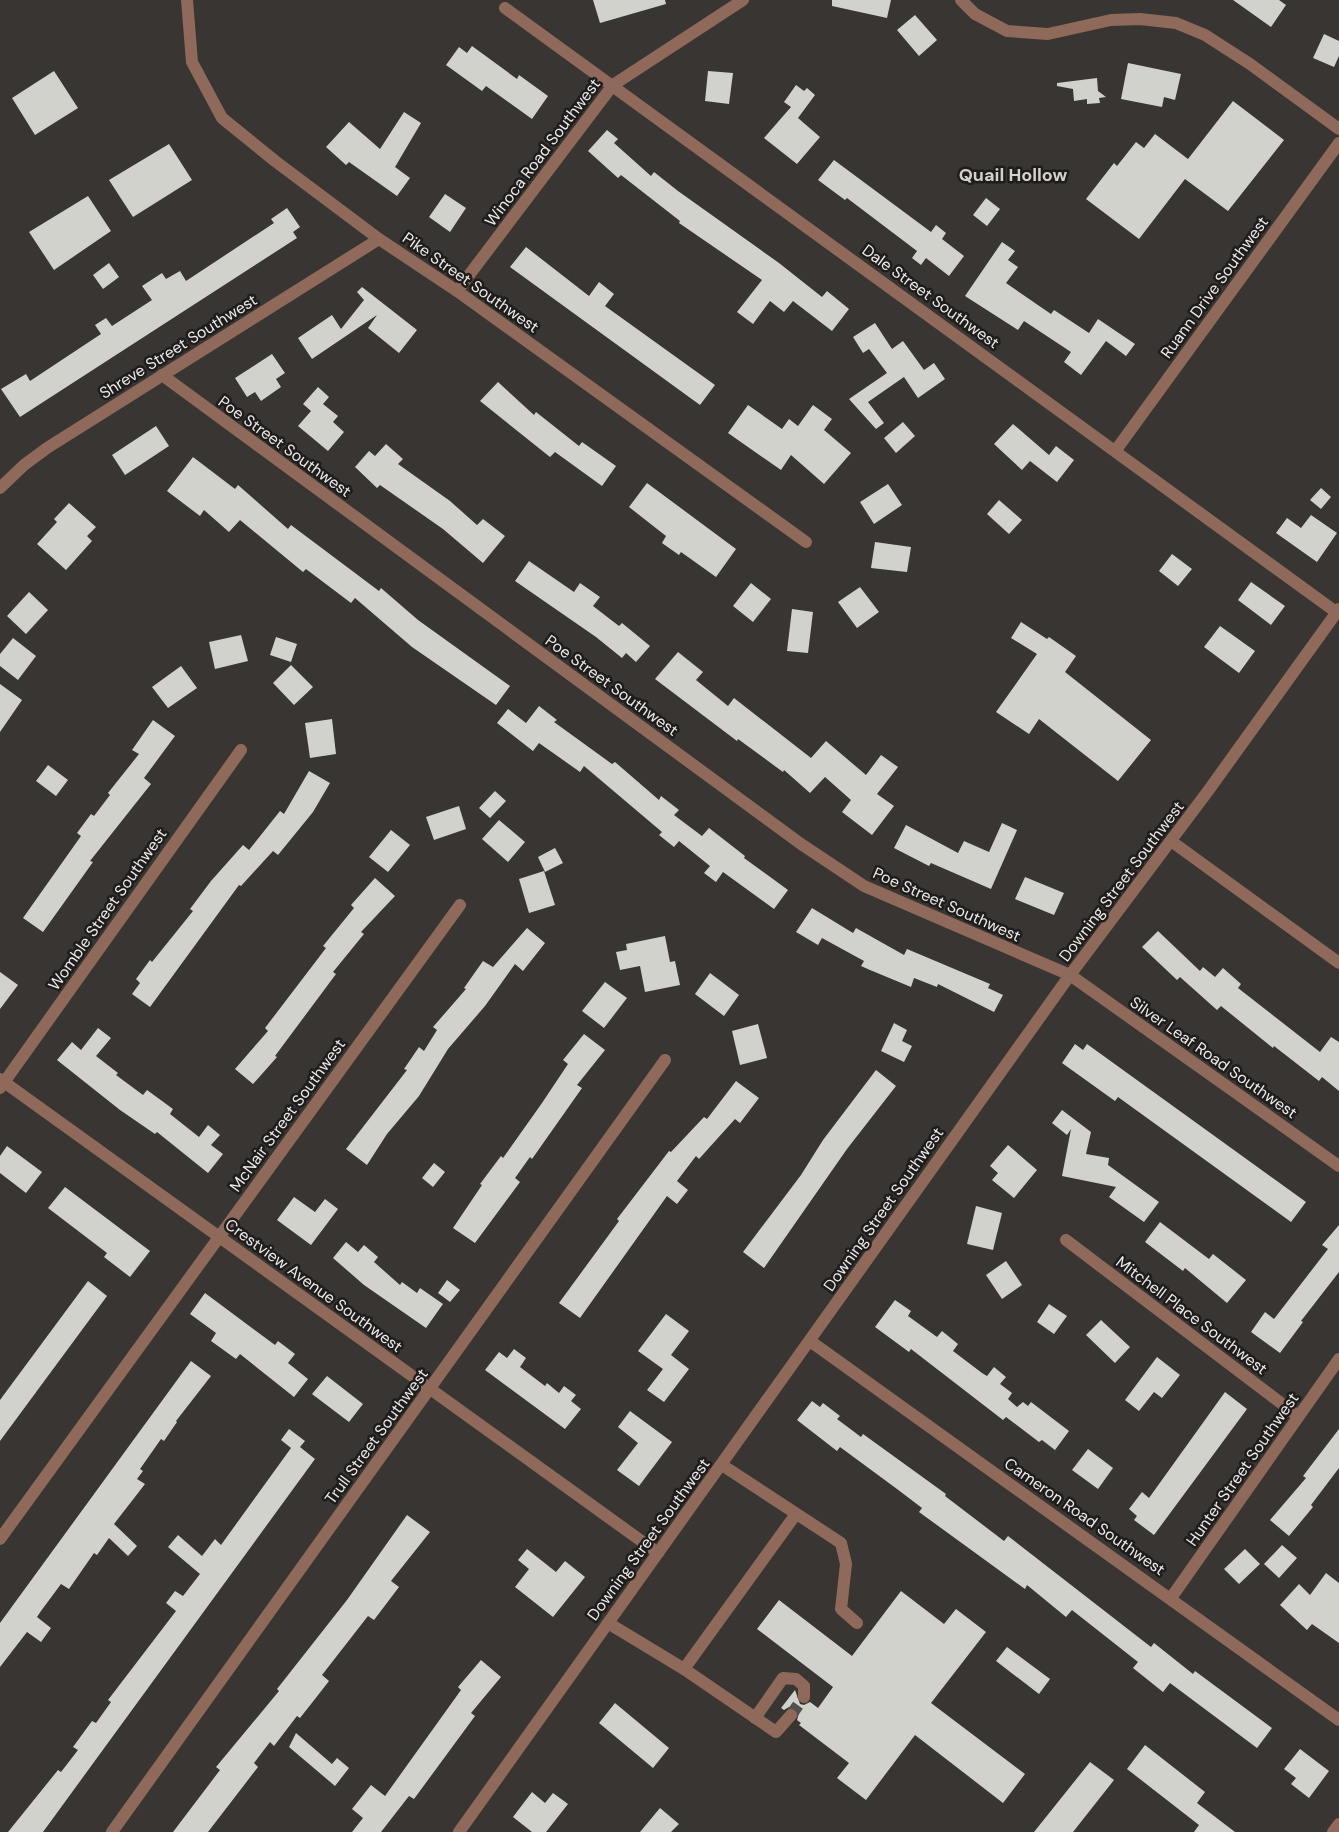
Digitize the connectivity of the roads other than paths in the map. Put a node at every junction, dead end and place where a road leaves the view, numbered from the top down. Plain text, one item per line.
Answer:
1 (187, 0) edge
2 (743, 0) edge
3 (961, 0) edge
4 (505, 8) dead end
5 (613, 86) junction
6 (1339, 130) edge
7 (1339, 142) edge
8 (379, 239) junction
9 (457, 291) junction
10 (162, 376) junction
11 (1116, 450) junction
12 (0, 488) edge
13 (806, 542) dead end
14 (1338, 611) edge
15 (241, 750) dead end
16 (1171, 841) junction
17 (460, 905) dead end
18 (1339, 963) edge
19 (1070, 975) junction
20 (665, 1060) dead end
21 (1, 1083) edge
22 (1339, 1166) edge
23 (219, 1237) junction
24 (1066, 1240) dead end
25 (810, 1340) junction
26 (1339, 1359) edge
27 (430, 1389) junction
28 (1298, 1416) junction
29 (722, 1465) junction
30 (796, 1514) junction
31 (0, 1539) edge
32 (658, 1553) junction
33 (1171, 1598) junction
34 (608, 1623) junction
35 (857, 1624) dead end
36 (684, 1669) junction
37 (804, 1697) dead end
38 (791, 1715) tunnel mouth
39 (755, 1718) junction
40 (1339, 1720) edge
41 (1339, 1824) edge
42 (112, 1832) edge
43 (459, 1832) edge
44 (1333, 1832) edge

1 - 8 street, Pike Street Southwest
2 - 5 street, Winoca Road Southwest
3 - 6 street
4 - 5 street, Dale Street Southwest
5 - 9 street, Winoca Road Southwest
5 - 11 street, Dale Street Southwest
7 - 11 street, Ruann Drive Southwest
8 - 9 street, Pike Street Southwest
8 - 10 street, Shreve Street Southwest
9 - 13 street, Pike Street Southwest
10 - 12 street, Shreve Street Southwest
10 - 19 street, Poe Street Southwest
11 - 14 street, Dale Street Southwest
14 - 16 street, Downing Street Southwest
15 - 21 street, Womble Street Southwest
16 - 18 street
16 - 19 street, Downing Street Southwest
17 - 23 street, McNair Street Southwest
19 - 22 street, Silver Leaf Road Southwest
19 - 25 street, Downing Street Southwest
20 - 27 street, Trull Street Southwest
21 - 23 street, Crestview Avenue Southwest
23 - 27 street, Crestview Avenue Southwest
23 - 31 street, McNair Street Southwest
24 - 28 street, Mitchell Place Southwest
25 - 29 street, Downing Street Southwest
25 - 33 street, Cameron Road Southwest
26 - 28 street, Hunter Street Southwest
27 - 32 street, Crestview Avenue Southwest
27 - 42 street, Trull Street Southwest
28 - 33 street, Hunter Street Southwest
29 - 30 street
29 - 32 street, Downing Street Southwest
30 - 35 street
30 - 36 street
32 - 34 street, Downing Street Southwest
33 - 40 street, Cameron Road Southwest
34 - 36 street
34 - 43 street, Downing Street Southwest
36 - 39 street
37 - 39 street
38 - 39 street
41 - 44 street

